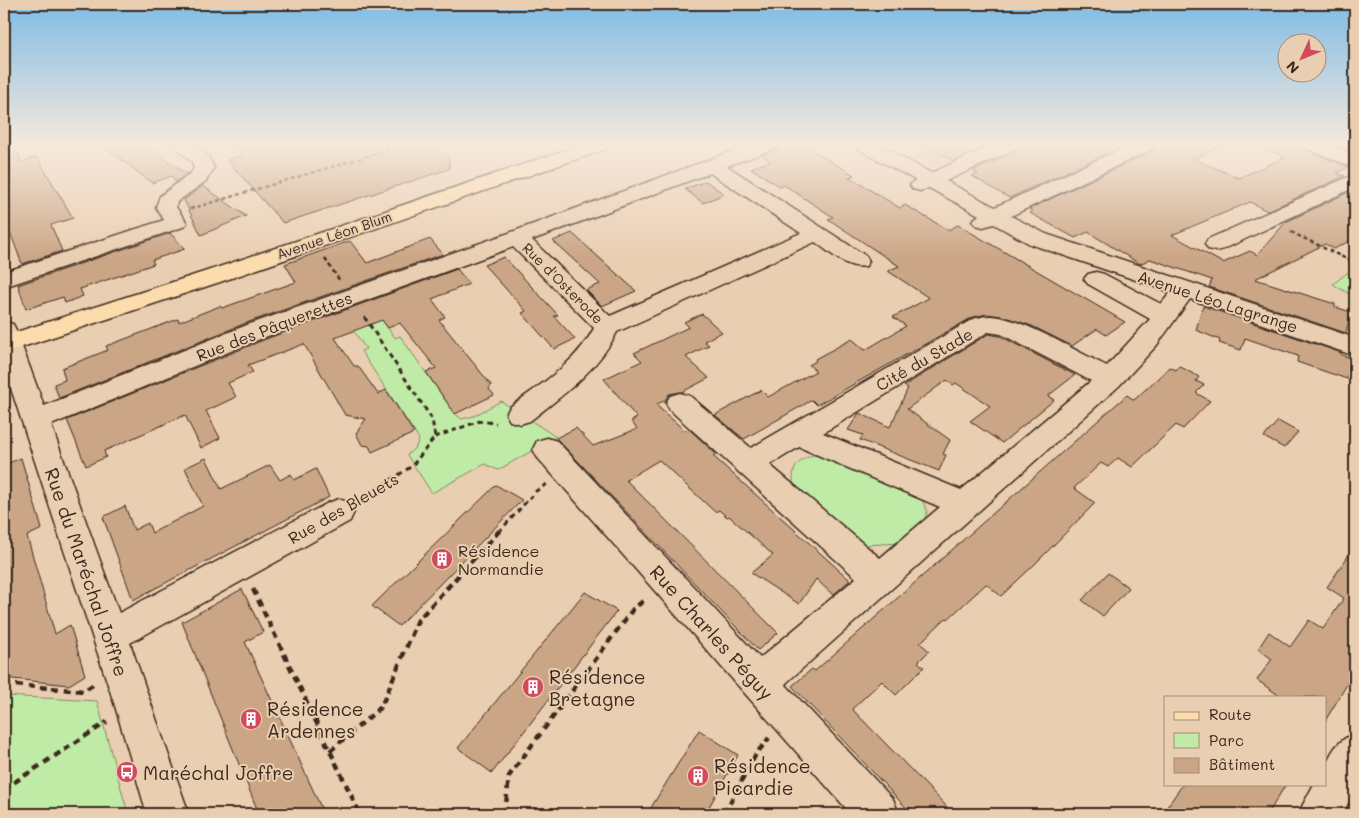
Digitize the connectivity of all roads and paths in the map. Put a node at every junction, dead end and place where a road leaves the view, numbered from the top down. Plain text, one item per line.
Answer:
1 (192, 182) edge
2 (288, 182) edge
3 (467, 182) edge
4 (490, 182) edge
5 (666, 182) edge
6 (738, 182) edge
7 (1066, 182) edge
8 (1350, 182) edge
9 (925, 183) edge
10 (173, 219) junction
11 (988, 219) junction
12 (1267, 220) junction
13 (816, 234) junction
14 (517, 238) junction
15 (314, 242) junction
16 (1216, 244) dead end
17 (858, 261) dead end
18 (1355, 263) edge
19 (1096, 279) dead end
20 (4, 280) edge
21 (1186, 290) junction
22 (352, 297) junction
23 (122, 305) junction
24 (1166, 317) junction
25 (607, 327) junction
26 (5, 341) edge
27 (1355, 347) edge
28 (1110, 379) junction
29 (680, 403) dead end
30 (520, 414) joint
31 (34, 421) junction
32 (797, 434) junction
33 (435, 437) junction
34 (557, 460) joint
35 (749, 463) junction
36 (964, 504) junction
37 (339, 512) joint
38 (242, 565) junction
39 (879, 578) junction
40 (668, 583) junction
41 (109, 636) junction
42 (120, 669) junction
43 (759, 683) junction
44 (4, 684) edge
45 (134, 706) junction
46 (788, 715) junction
47 (330, 751) junction
48 (1355, 752) edge
49 (4, 790) edge
50 (168, 814) edge
51 (360, 814) edge
52 (505, 814) edge
53 (724, 814) edge
54 (878, 814) edge
55 (1319, 814) edge

1 - 10 street
2 - 10 path
3 - 23 main road, Avenue Léon Blum
4 - 15 main road, Avenue Léon Blum
5 - 14 street, Rue d'Osterode
6 - 13 street
7 - 11 street
8 - 12 street
9 - 11 street, Avenue Léo Lagrange
10 - 20 street
11 - 21 street, Avenue Léo Lagrange
12 - 16 street
12 - 18 path
13 - 17 street
13 - 25 street, Rue d'Osterode
14 - 22 street, Rue des Pâquerettes
14 - 25 street, Rue d'Osterode
15 - 22 path
15 - 23 main road, Avenue Léon Blum
19 - 24 street
21 - 24 street
21 - 27 street, Avenue Léo Lagrange
22 - 31 street, Rue des Pâquerettes
22 - 33 path
23 - 26 main road, Avenue Léon Blum
24 - 28 street
25 - 30 street, Rue d'Osterode
26 - 31 street, Rue du Maréchal Joffre
28 - 32 street, Cité du Stade
28 - 36 street
29 - 35 street
30 - 33 path
31 - 41 street, Rue du Maréchal Joffre
32 - 35 street, Cité du Stade
32 - 36 street
33 - 37 path, Rue des Bleuets
34 - 40 street, Rue Charles Péguy
34 - 47 path
35 - 39 street
36 - 39 street
37 - 38 street, Rue des Bleuets
38 - 41 street, Rue des Bleuets
38 - 47 path
39 - 43 street
40 - 43 street, Rue Charles Péguy
40 - 52 path
41 - 42 street, Rue du Maréchal Joffre
42 - 44 path
42 - 45 street, Rue du Maréchal Joffre
43 - 46 street, Rue Charles Péguy
45 - 49 path
45 - 50 street, Rue du Maréchal Joffre
46 - 53 path
46 - 54 street, Rue Charles Péguy
47 - 51 path
48 - 55 street

